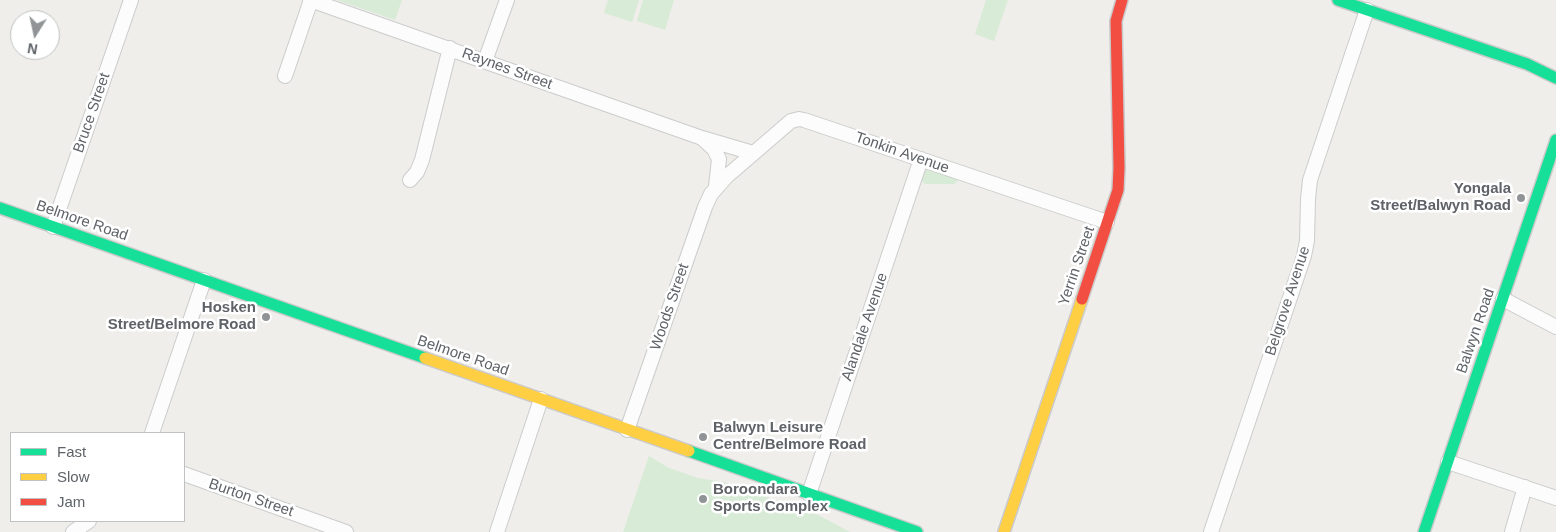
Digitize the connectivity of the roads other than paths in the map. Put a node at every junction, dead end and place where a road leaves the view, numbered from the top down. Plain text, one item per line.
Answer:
1 (131, 0) edge
2 (311, 0) edge
3 (507, 0) edge
4 (1122, 0) edge
5 (1338, 0) edge
6 (1367, 10) junction
7 (450, 48) junction
8 (485, 62) junction
9 (1527, 64) junction
10 (1556, 69) edge
11 (285, 76) dead end
12 (1556, 78) edge
13 (702, 138) junction
14 (1556, 140) edge
15 (753, 153) junction
16 (1553, 157) edge
17 (920, 159) junction
18 (410, 180) dead end
19 (716, 186) junction
20 (0, 208) edge
21 (1108, 222) junction
22 (53, 227) junction
23 (204, 280) junction
24 (1503, 299) junction
25 (1556, 327) edge
26 (541, 399) junction
27 (627, 430) junction
28 (152, 432) edge
29 (1448, 462) junction
30 (185, 474) edge
31 (1530, 489) junction
32 (809, 494) junction
33 (1556, 498) edge
34 (88, 522) edge
35 (73, 532) edge
36 (346, 532) edge
37 (497, 532) edge
38 (917, 532) edge
39 (1004, 532) edge
40 (1211, 532) edge
41 (1424, 532) edge
42 (1512, 532) edge
43 (1520, 532) edge

1 - 22 street, Bruce Street
2 - 7 street, Raynes Street
2 - 11 street
3 - 8 street
4 - 21 main road, Yerrin Street
5 - 6 main road
6 - 9 main road
6 - 40 street, Belgrove Avenue
7 - 8 street, Raynes Street
7 - 18 street
8 - 13 street, Raynes Street
9 - 10 main road
9 - 12 main road
13 - 15 street, Raynes Street
13 - 19 street
14 - 16 main road, Balwyn Road
15 - 17 street, Tonkin Avenue
15 - 19 street, Tonkin Avenue
16 - 24 main road, Balwyn Road
17 - 21 street, Tonkin Avenue
17 - 32 street, Alandale Avenue
19 - 27 street, Woods Street
20 - 22 main road, Belmore Road
21 - 39 main road, Yerrin Street
22 - 23 main road, Belmore Road
23 - 26 main road, Belmore Road
23 - 28 street
24 - 25 street
24 - 29 main road, Balwyn Road
26 - 27 main road, Belmore Road
26 - 37 street
27 - 32 main road, Belmore Road
29 - 31 street
29 - 41 main road, Balwyn Road
30 - 36 street, Burton Street
31 - 33 street
31 - 42 street
31 - 43 street
32 - 38 main road, Belmore Road
34 - 35 street

